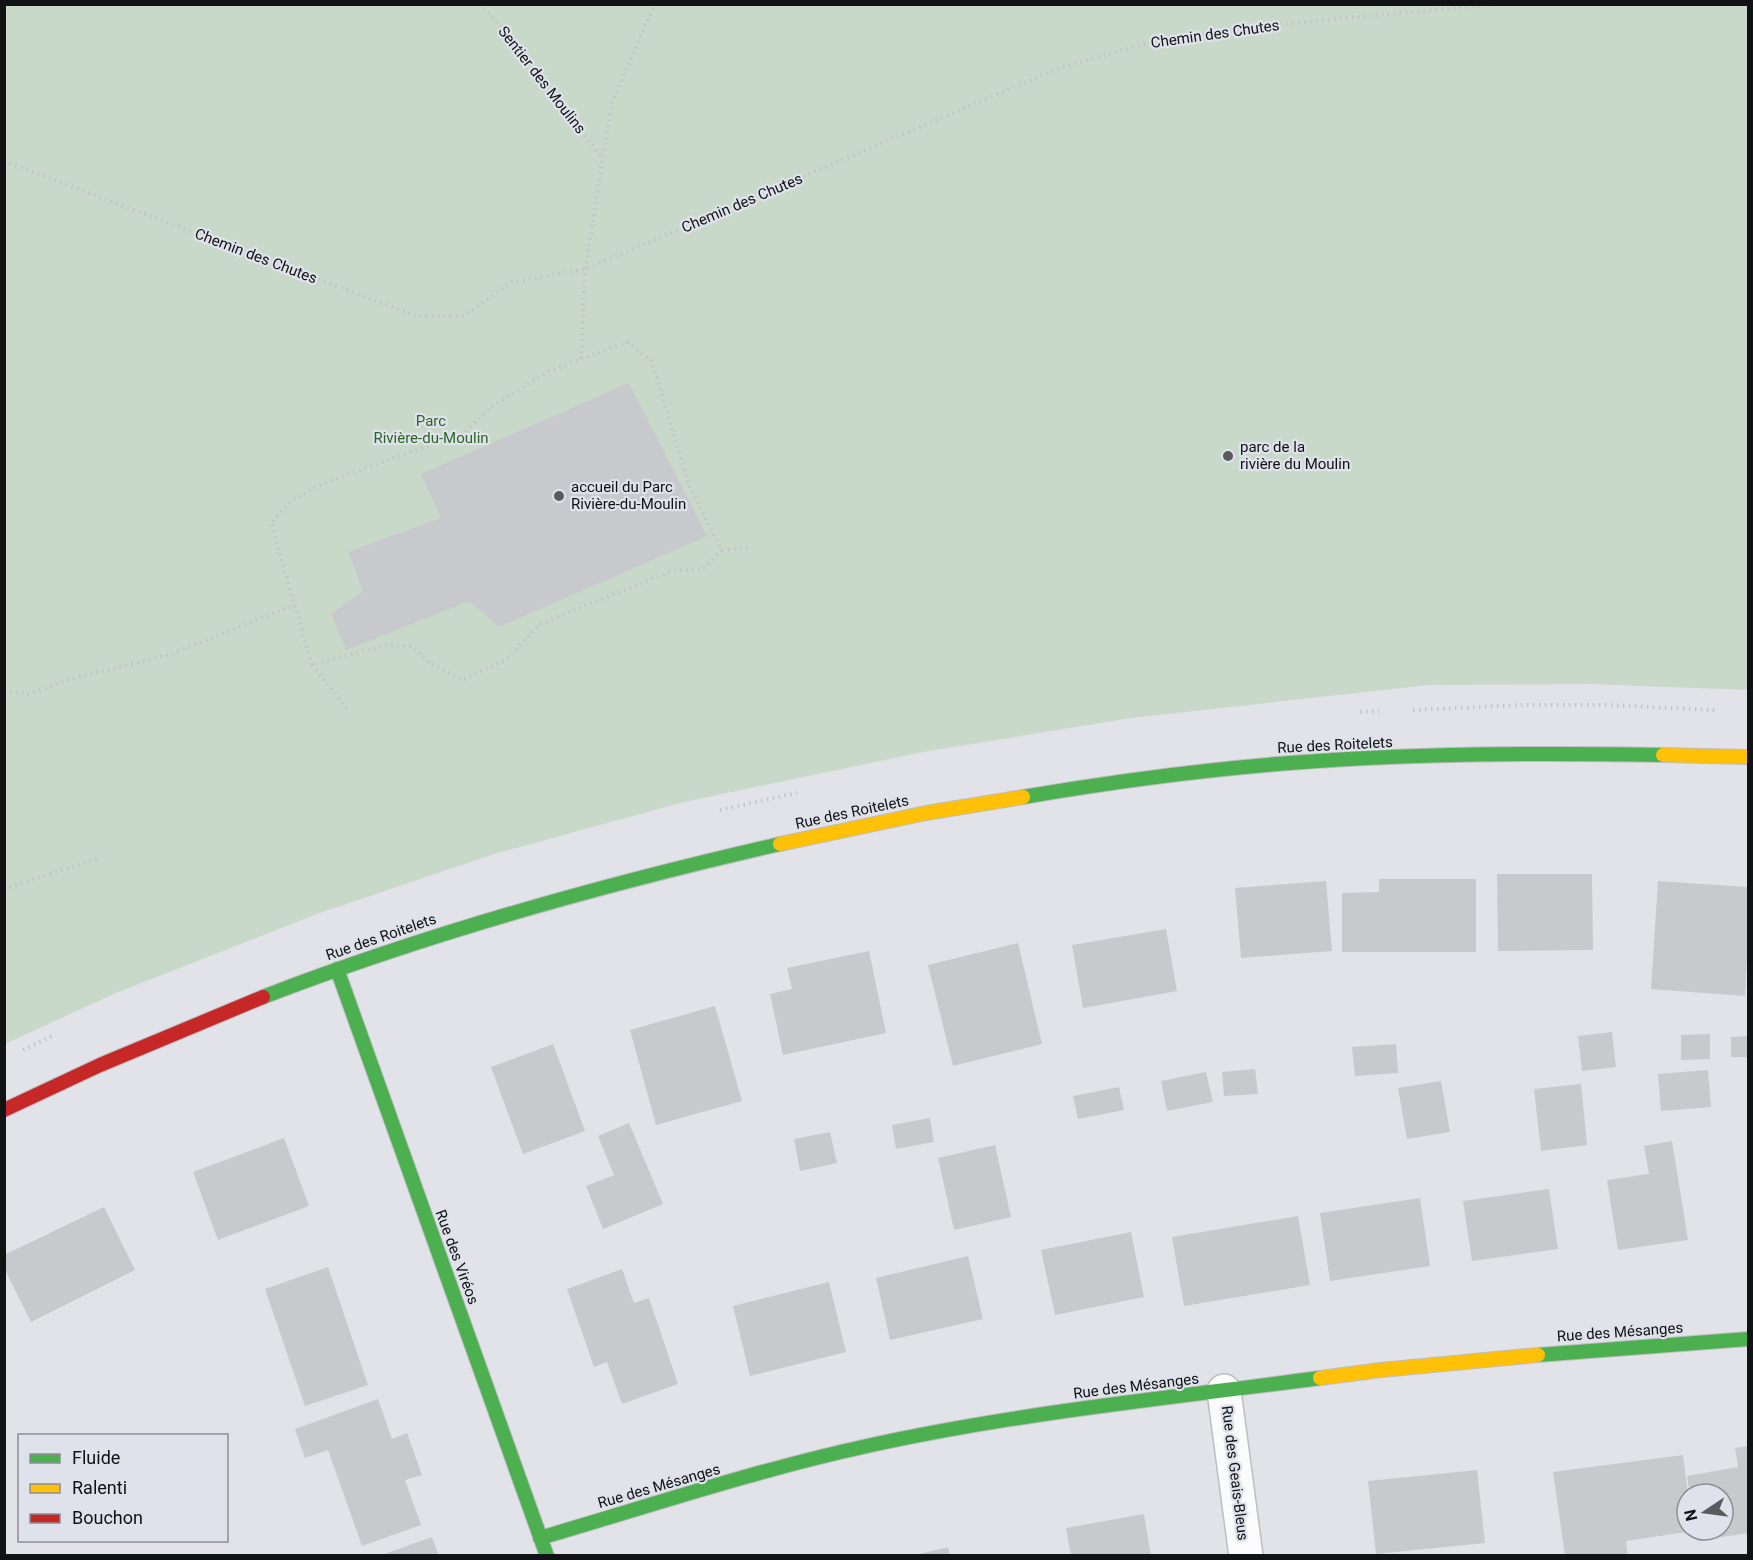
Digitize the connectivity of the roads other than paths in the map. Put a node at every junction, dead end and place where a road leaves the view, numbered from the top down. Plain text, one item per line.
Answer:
1 (1749, 757) edge
2 (337, 969) junction
3 (4, 1110) edge
4 (1749, 1339) edge
5 (1224, 1390) junction
6 (540, 1538) junction
7 (547, 1556) edge
8 (1246, 1556) edge

1 - 2 street, Rue des Roitelets
2 - 3 street, Rue des Roitelets
2 - 6 street, Rue des Viréos
4 - 5 street, Rue des Mésanges
5 - 6 street, Rue des Mésanges
5 - 8 street, Rue des Geais-Bleus
6 - 7 street, Rue des Viréos

